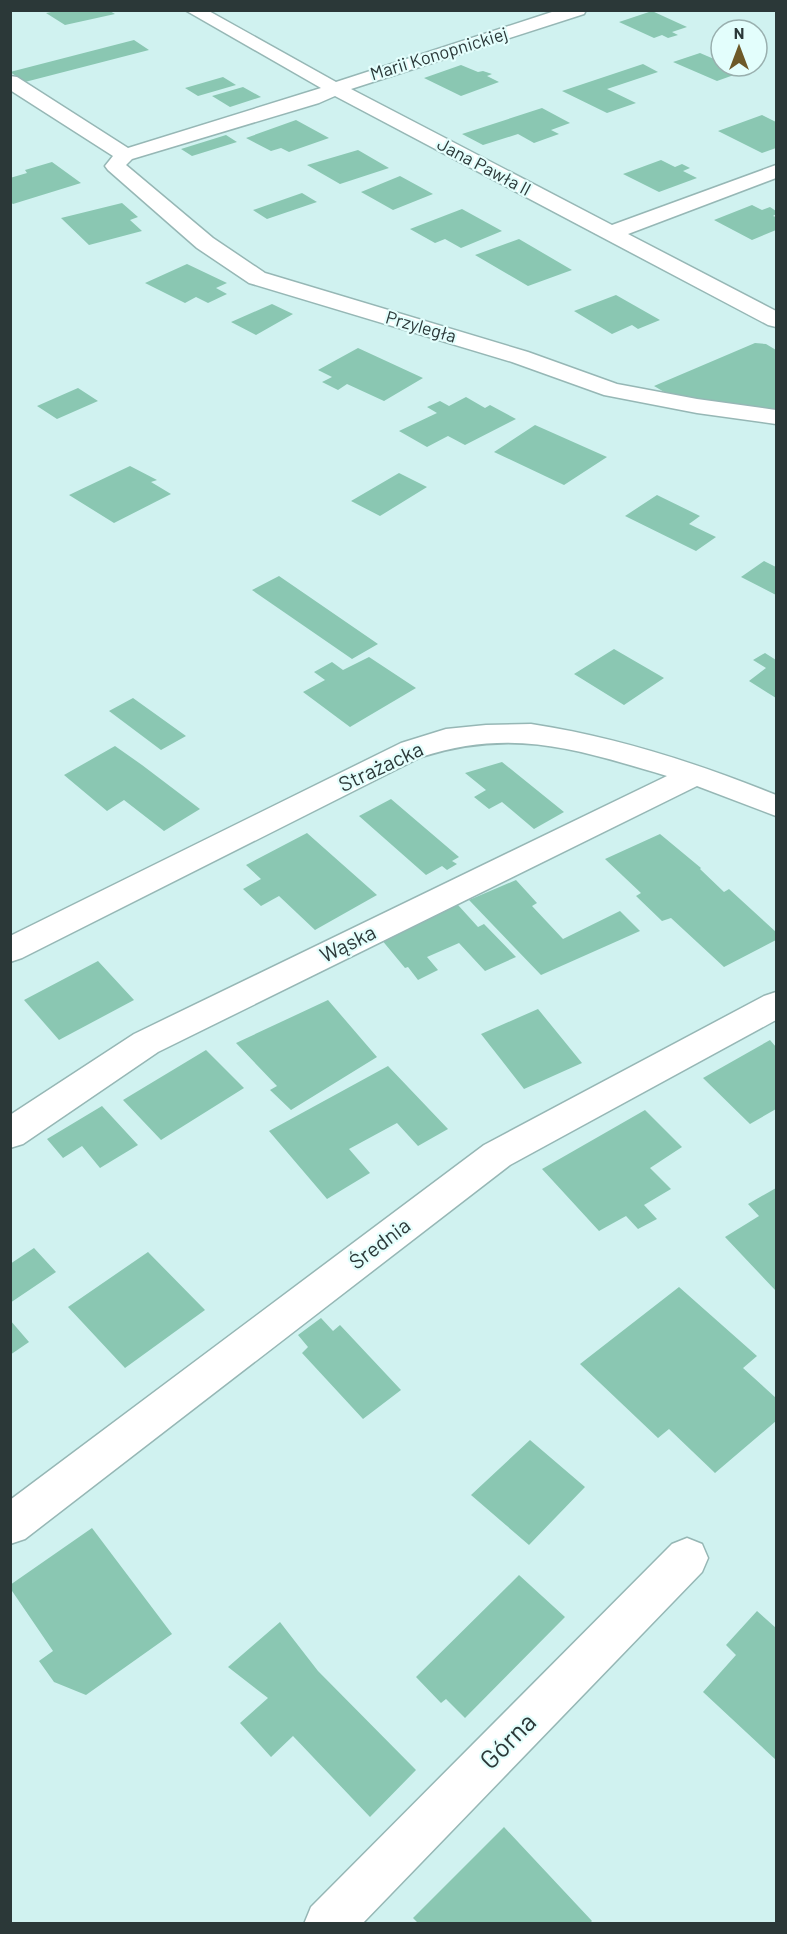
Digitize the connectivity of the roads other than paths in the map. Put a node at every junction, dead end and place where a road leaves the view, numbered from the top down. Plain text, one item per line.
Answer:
1 (193, 10) edge
2 (578, 10) edge
3 (10, 81) edge
4 (334, 88) junction
5 (125, 155) junction
6 (777, 171) edge
7 (611, 233) junction
8 (777, 320) edge
9 (777, 417) edge
10 (696, 774) junction
11 (777, 806) edge
12 (10, 950) edge
13 (777, 1005) edge
14 (10, 1134) edge
15 (10, 1525) edge
16 (687, 1558) dead end
17 (328, 1923) edge

1 - 4 street, Jana Pawła II
2 - 4 street, Marii Konopnickiej
3 - 5 street
4 - 5 street
4 - 7 street, Jana Pawła II
5 - 9 street, Przyległa
6 - 7 street
7 - 8 street, Jana Pawła II
10 - 11 street, Strażacka
10 - 12 street, Strażacka
10 - 14 street, Wąska
13 - 15 street, Średnia
16 - 17 street, Górna

